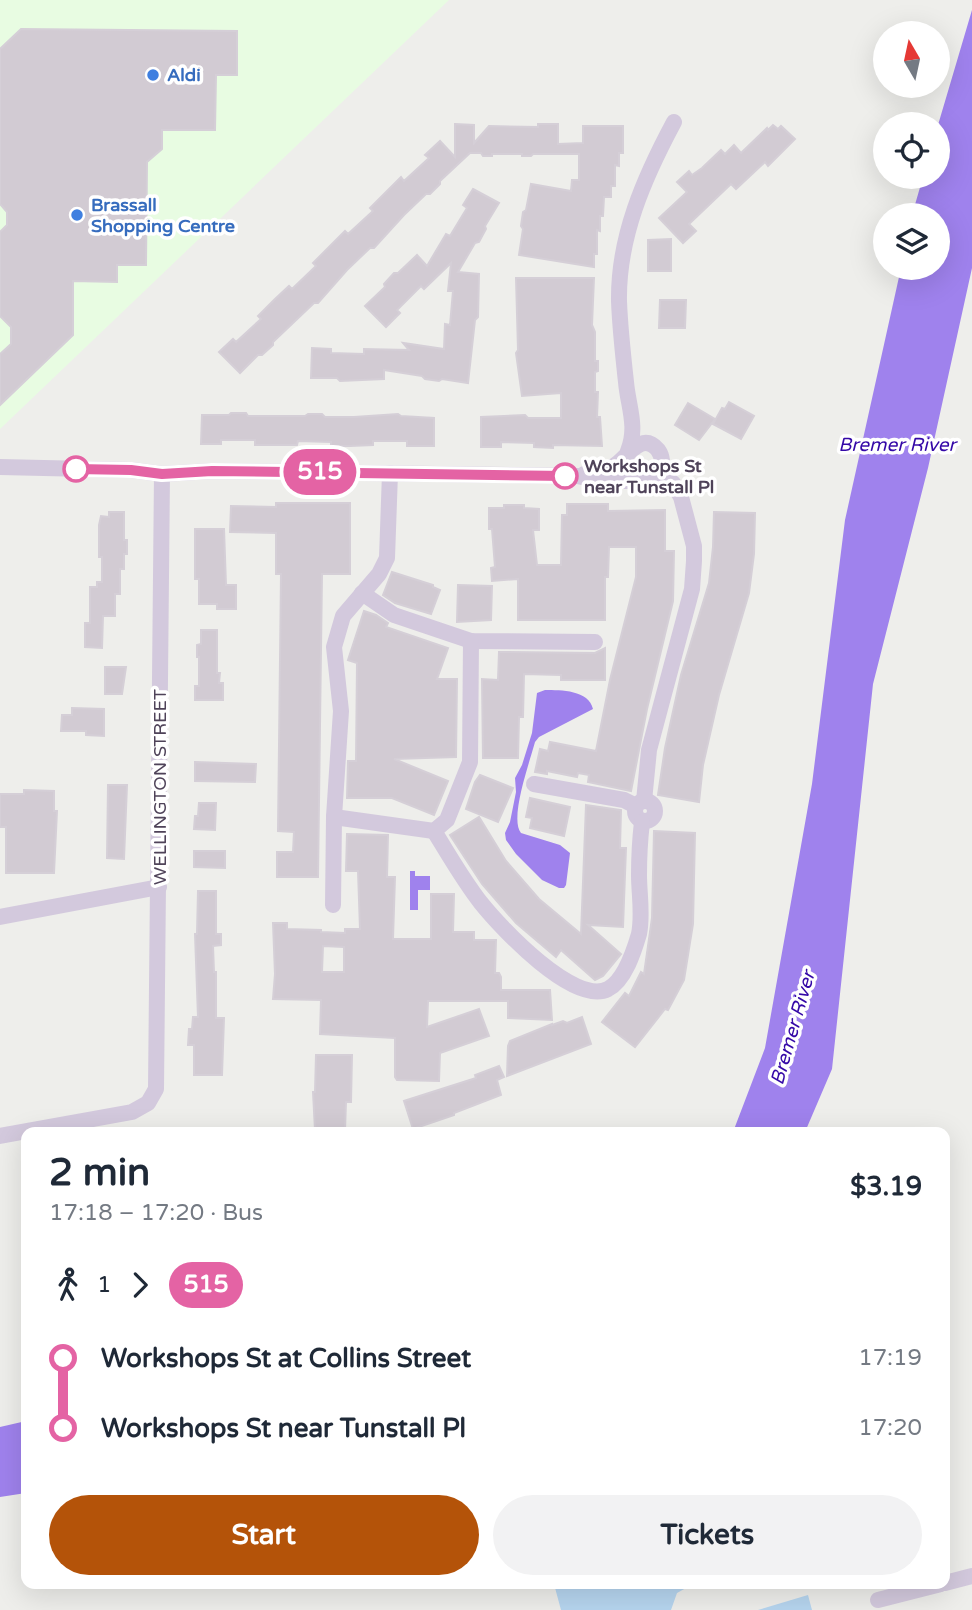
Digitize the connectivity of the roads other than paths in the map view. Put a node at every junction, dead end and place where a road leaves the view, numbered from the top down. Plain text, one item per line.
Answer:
1 (674, 122) dead end
2 (631, 408) junction
3 (650, 445) junction
4 (627, 453) junction
5 (0, 467) edge
6 (660, 472) junction
7 (390, 473) junction
8 (162, 474) junction
9 (576, 476) junction
10 (644, 481) junction
11 (362, 593) junction
12 (471, 641) junction
13 (595, 642) dead end
14 (534, 784) dead end
15 (640, 803) junction
16 (334, 817) junction
17 (434, 831) junction
18 (159, 887) junction
19 (333, 905) dead end
20 (0, 917) edge
21 (50, 1127) edge
22 (21, 1132) edge
23 (0, 1136) edge
24 (972, 1576) edge
25 (950, 1581) edge
26 (920, 1589) edge
27 (878, 1600) dead end

1 - 2 street
2 - 3 street
2 - 4 street
3 - 4 street
3 - 6 street
4 - 9 street
4 - 10 street
5 - 8 street
6 - 10 street
6 - 15 street
7 - 8 street
7 - 9 street
7 - 11 street
8 - 18 street, WELLINGTON STREET
9 - 10 street
11 - 12 street
11 - 16 street
12 - 13 street
12 - 17 street
14 - 15 street
15 - 17 street
16 - 17 street
16 - 19 street
18 - 20 street
18 - 21 street, WELLINGTON STREET
22 - 23 street, WELLINGTON STREET
24 - 25 street
26 - 27 street

